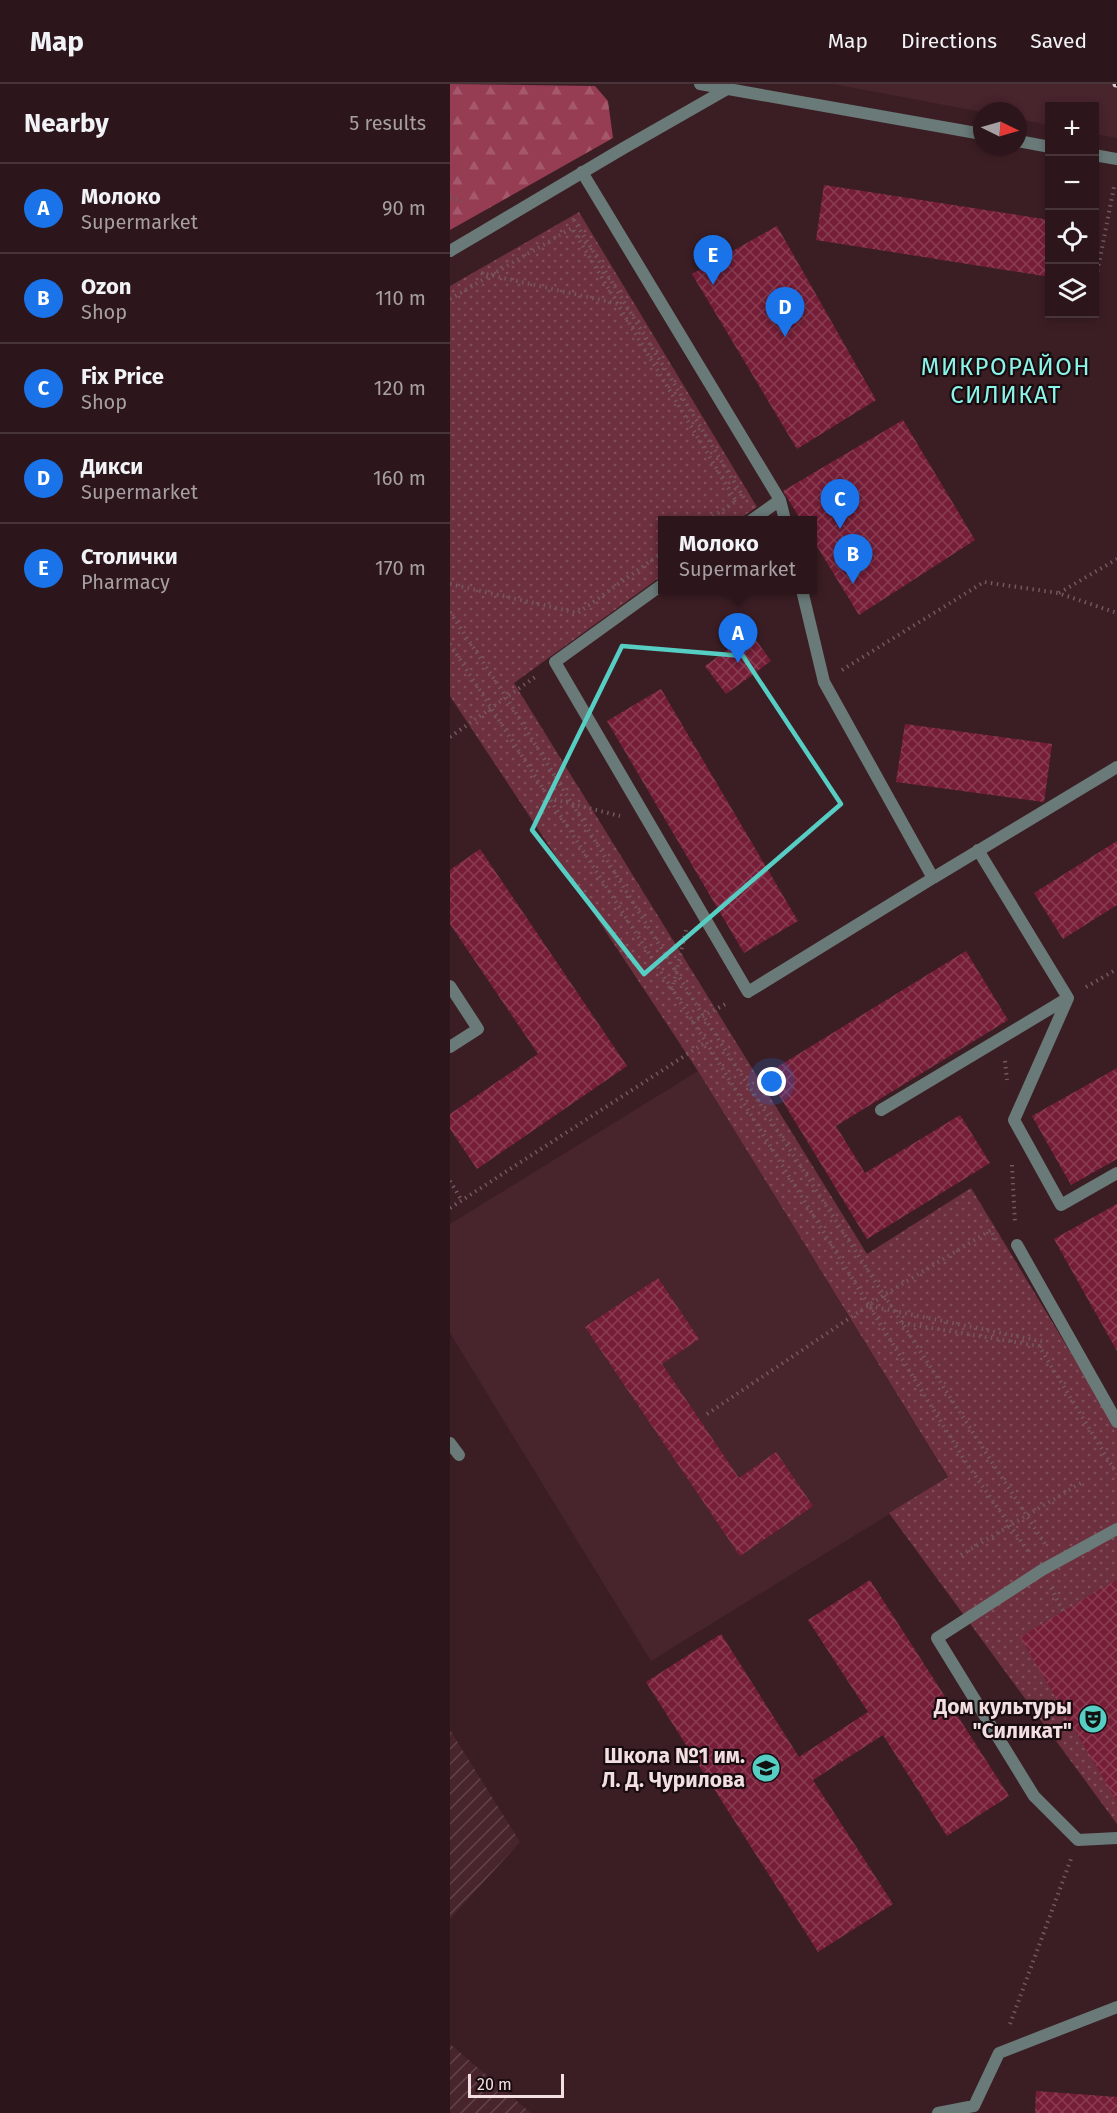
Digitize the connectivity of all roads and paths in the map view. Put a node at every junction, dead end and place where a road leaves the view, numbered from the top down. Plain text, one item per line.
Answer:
1 (700, 84) edge
2 (727, 89) junction
3 (973, 132) edge
4 (1027, 143) edge
5 (1045, 146) edge
6 (1099, 156) edge
7 (1117, 159) edge
8 (582, 172) junction
9 (1114, 188) dead end
10 (450, 198) edge
11 (462, 202) dead end
12 (574, 220) dead end
13 (450, 250) edge
14 (1099, 268) edge
15 (481, 273) dead end
16 (490, 275) junction
17 (450, 299) edge
18 (618, 303) junction
19 (626, 305) junction
20 (780, 500) junction
21 (714, 516) edge
22 (752, 516) edge
23 (758, 516) edge
24 (784, 516) edge
25 (658, 556) edge
26 (1117, 558) edge
27 (450, 584) edge
28 (658, 588) edge
29 (1058, 593) junction
30 (803, 594) edge
31 (450, 612) edge
32 (1117, 613) edge
33 (450, 644) edge
34 (555, 662) junction
35 (824, 682) junction
36 (506, 697) junction
37 (490, 708) junction
38 (450, 737) edge
39 (1117, 767) edge
40 (548, 798) junction
41 (570, 803) junction
42 (650, 823) junction
43 (978, 850) junction
44 (933, 878) junction
45 (693, 897) junction
46 (1117, 969) edge
47 (676, 971) junction
48 (450, 986) edge
49 (672, 991) junction
50 (748, 992) junction
51 (1068, 998) junction
52 (704, 1017) junction
53 (692, 1023) junction
54 (705, 1042) junction
55 (450, 1047) edge
56 (881, 1110) dead end
57 (1117, 1173) edge
58 (450, 1181) edge
59 (462, 1201) junction
60 (450, 1208) edge
61 (997, 1241) dead end
62 (1017, 1245) dead end
63 (884, 1295) junction
64 (870, 1306) junction
65 (895, 1311) junction
66 (902, 1323) junction
67 (1057, 1344) dead end
68 (707, 1414) dead end
69 (1117, 1422) edge
70 (450, 1443) edge
71 (459, 1455) dead end
72 (1117, 1474) edge
73 (1081, 1483) dead end
74 (1027, 1516) junction
75 (1011, 1526) junction
76 (1117, 1529) edge
77 (961, 1555) dead end
78 (1057, 1562) junction
79 (1042, 1570) junction
80 (1117, 1838) edge
81 (1078, 1840) junction
82 (1117, 2007) edge
83 (999, 2053) junction
84 (938, 2113) edge

1 - 2 street
2 - 3 street
2 - 8 street
4 - 5 street
6 - 7 street
8 - 13 street
8 - 20 street
9 - 14 path
10 - 11 path
12 - 19 path
15 - 16 path
16 - 17 path
16 - 18 path
16 - 18 path
18 - 19 path
18 - 21 path
19 - 22 path
20 - 23 street
20 - 24 street
25 - 27 path
26 - 29 path
28 - 34 street
29 - 32 path
29 - 35 path
30 - 35 street
31 - 36 path
33 - 37 path
34 - 36 path
34 - 42 street
35 - 44 street
36 - 37 path
36 - 41 path
37 - 38 path
37 - 40 path
39 - 43 street
40 - 41 path
40 - 49 path
41 - 42 path
41 - 47 path
42 - 45 street
43 - 44 street
43 - 51 street
44 - 50 street
45 - 47 path
45 - 50 street
46 - 51 path
47 - 49 path
47 - 52 path
48 - 55 street
49 - 53 path
50 - 52 path
51 - 56 street
51 - 57 street
52 - 53 path
52 - 63 path
53 - 54 path
54 - 59 path
54 - 64 path
58 - 59 path
59 - 60 path
61 - 63 path
62 - 69 street
63 - 64 path
63 - 65 path
64 - 65 path
64 - 68 path
64 - 75 path
65 - 66 path
65 - 67 path
66 - 72 path
66 - 74 path
70 - 71 street
73 - 74 path
74 - 75 path
74 - 78 path
75 - 77 path
75 - 79 path
76 - 78 street
78 - 79 street
79 - 81 street
80 - 81 street
81 - 83 path
82 - 83 street
83 - 84 street

